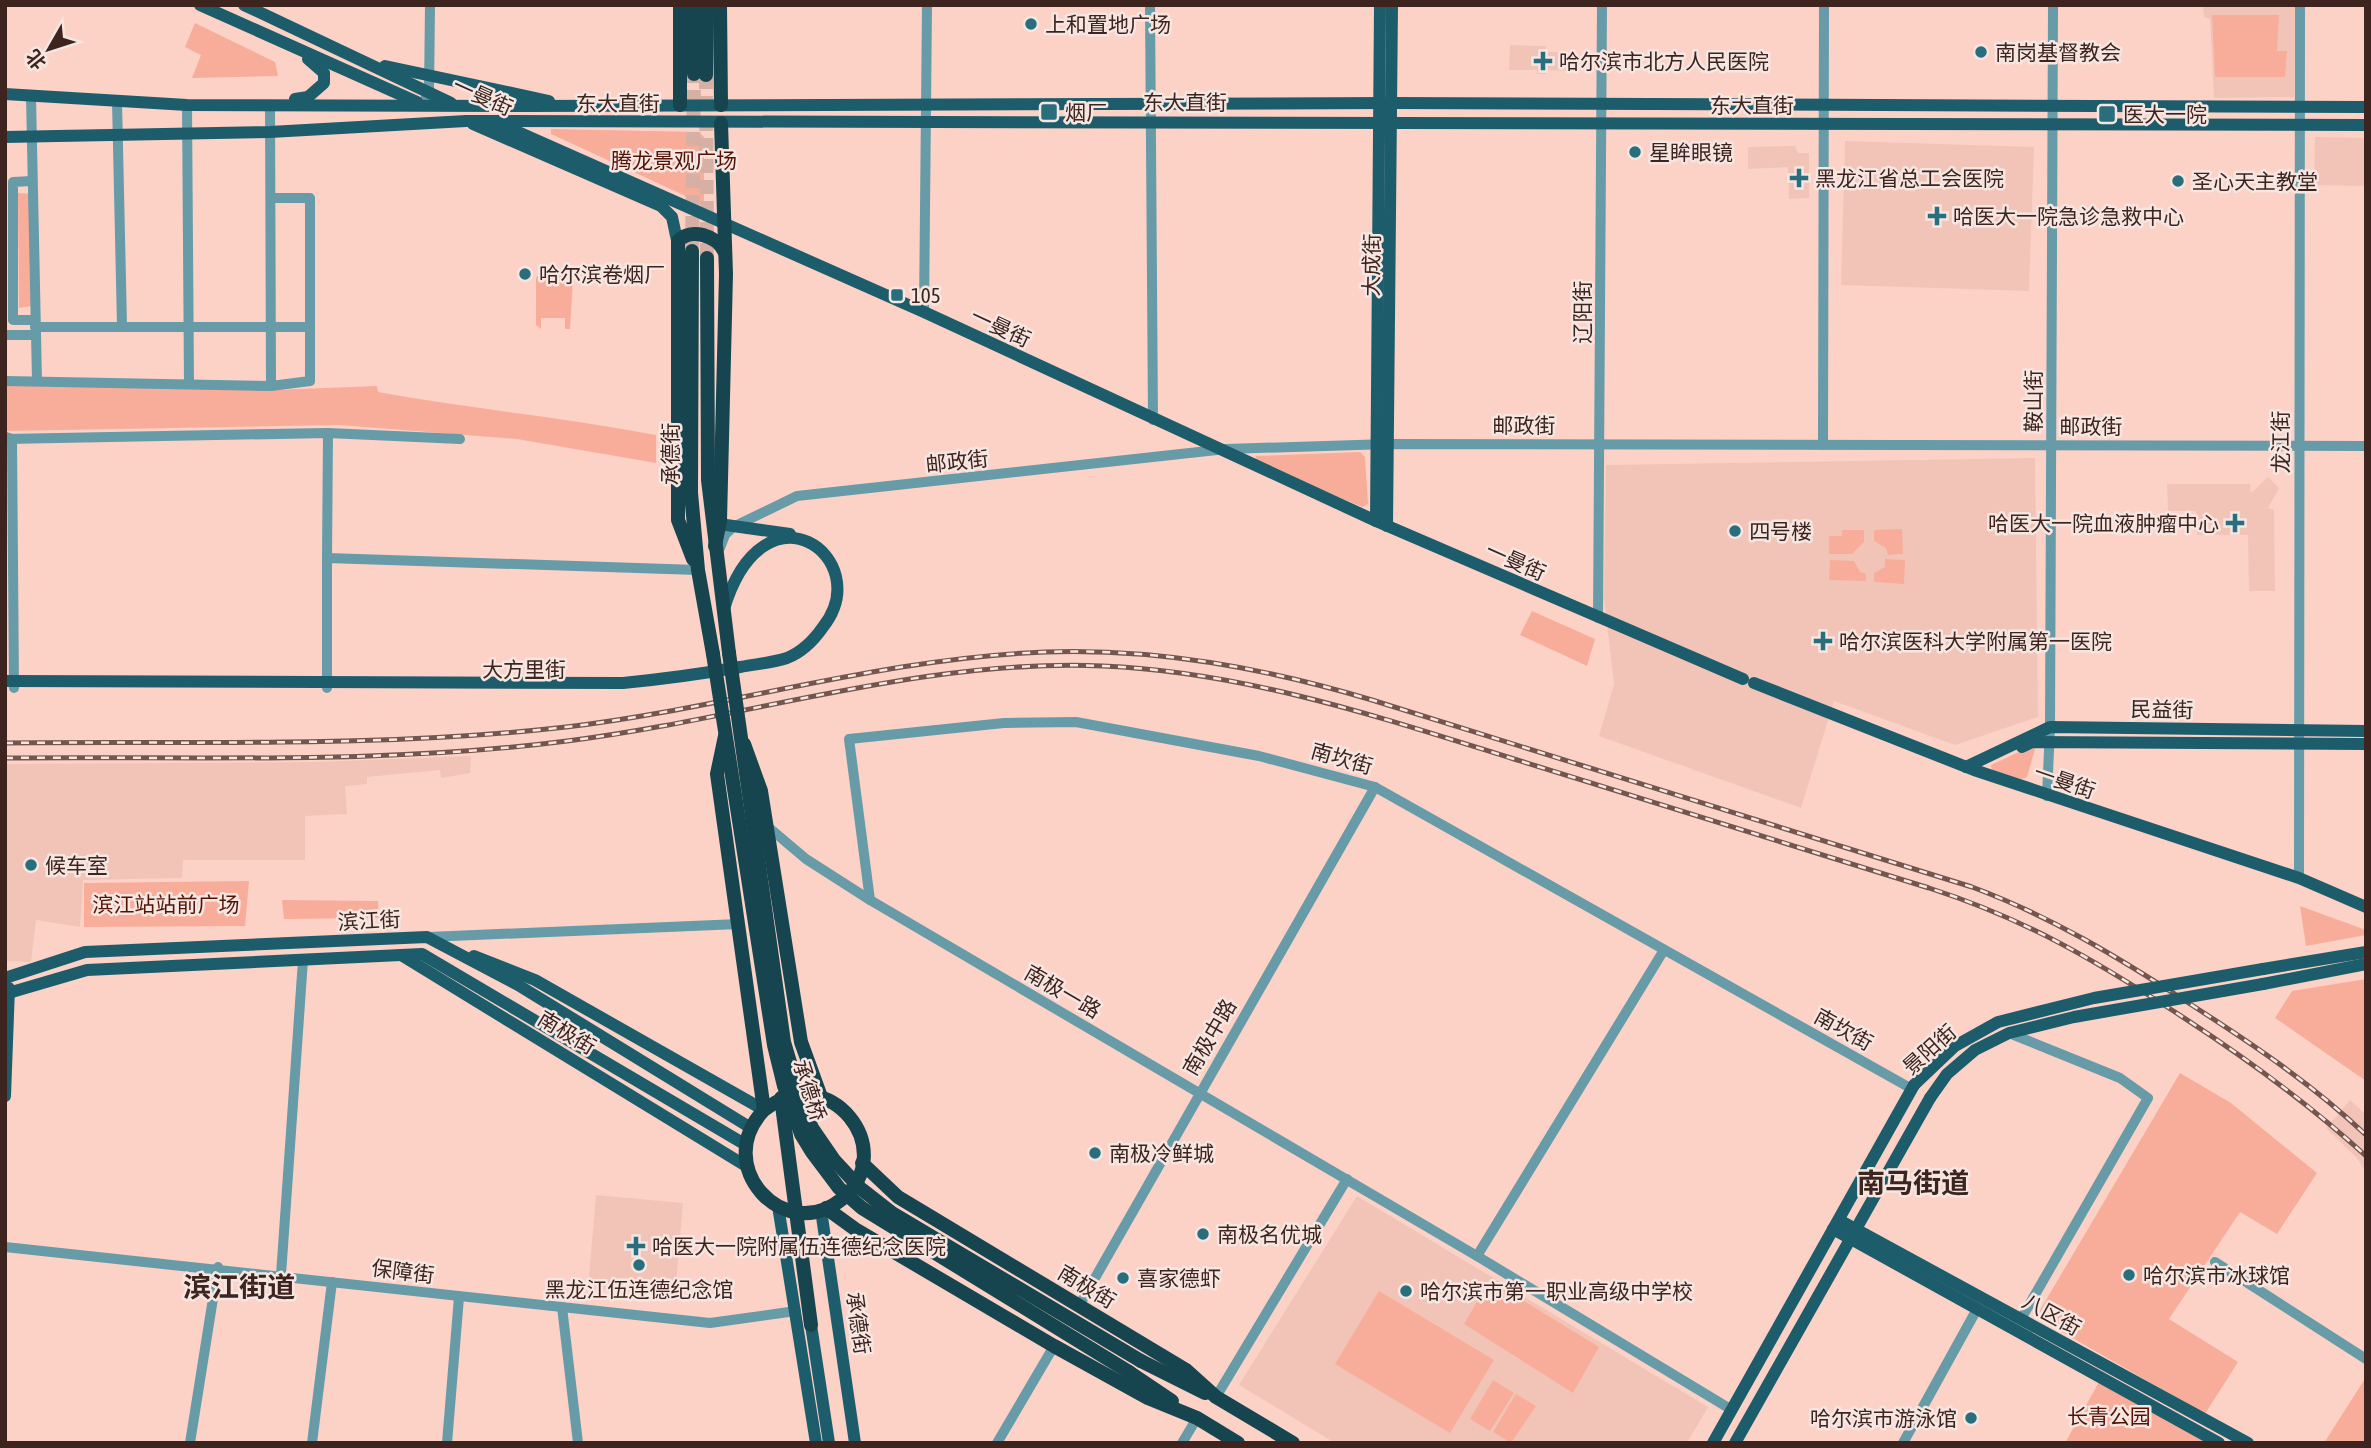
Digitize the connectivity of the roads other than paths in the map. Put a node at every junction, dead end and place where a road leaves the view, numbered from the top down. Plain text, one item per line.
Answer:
1 (200, 5) edge
2 (244, 5) edge
3 (430, 5) edge
4 (680, 5) edge
5 (694, 5) edge
6 (707, 5) edge
7 (720, 5) edge
8 (927, 5) edge
9 (1150, 5) edge
10 (1380, 5) edge
11 (1392, 5) edge
12 (1602, 5) edge
13 (1824, 5) edge
14 (2053, 5) edge
15 (2300, 5) edge
16 (294, 48) junction
17 (366, 62) junction
18 (429, 75) junction
19 (429, 92) junction
20 (5, 94) edge
21 (31, 96) junction
22 (117, 101) junction
23 (452, 104) junction
24 (927, 104) junction
25 (1150, 104) junction
26 (1385, 104) junction
27 (187, 105) junction
28 (270, 105) junction
29 (422, 105) junction
30 (680, 105) junction
31 (721, 105) junction
32 (1602, 105) junction
33 (2053, 105) junction
34 (570, 106) junction
35 (1824, 106) junction
36 (2300, 107) junction
37 (2366, 107) edge
38 (466, 121) junction
39 (927, 121) junction
40 (1150, 121) junction
41 (495, 122) junction
42 (721, 123) junction
43 (1385, 123) junction
44 (2300, 123) junction
45 (1601, 124) junction
46 (1824, 125) junction
47 (2366, 125) edge
48 (2053, 126) junction
49 (270, 132) junction
50 (188, 134) junction
51 (117, 135) junction
52 (5, 137) edge
53 (32, 137) junction
54 (32, 181) junction
55 (272, 198) junction
56 (723, 223) junction
57 (678, 245) junction
58 (692, 251) tunnel mouth
59 (724, 251) junction
60 (707, 258) tunnel mouth
61 (924, 312) junction
62 (189, 325) junction
63 (271, 325) junction
64 (122, 326) junction
65 (35, 327) junction
66 (310, 327) junction
67 (5, 335) edge
68 (5, 381) edge
69 (37, 381) junction
70 (189, 384) junction
71 (271, 386) junction
72 (1153, 420) junction
73 (328, 433) junction
74 (8, 438) edge
75 (460, 439) dead end
76 (1382, 444) junction
77 (1601, 445) junction
78 (1823, 445) junction
79 (2052, 445) junction
80 (2300, 446) junction
81 (2366, 446) edge
82 (1226, 449) junction
83 (1382, 524) junction
84 (726, 526) junction
85 (715, 546) junction
86 (327, 558) junction
87 (717, 563) junction
88 (698, 570) junction
89 (723, 613) junction
90 (1598, 618) junction
91 (729, 653) joint
92 (713, 654) joint
93 (10, 684) edge
94 (327, 685) junction
95 (2050, 727) junction
96 (2366, 730) edge
97 (732, 734) junction
98 (2299, 737) junction
99 (2050, 743) junction
100 (2366, 744) edge
101 (1970, 768) junction
102 (1375, 787) junction
103 (2046, 796) junction
104 (766, 826) junction
105 (2299, 878) junction
106 (870, 900) junction
107 (2366, 907) edge
108 (739, 924) junction
109 (427, 937) junction
110 (443, 946) junction
111 (1664, 950) junction
112 (2366, 951) edge
113 (422, 954) joint
114 (401, 955) junction
115 (303, 960) junction
116 (2366, 964) edge
117 (7, 977) edge
118 (7, 993) edge
119 (2009, 1033) junction
120 (774, 1045) junction
121 (1913, 1087) junction
122 (1199, 1093) junction
123 (5, 1096) edge
124 (821, 1097) junction
125 (764, 1110) junction
126 (751, 1128) junction
127 (746, 1145) junction
128 (862, 1163) junction
129 (747, 1166) junction
130 (1347, 1179) junction
131 (778, 1206) junction
132 (824, 1209) junction
133 (1836, 1225) junction
134 (1855, 1235) junction
135 (5, 1247) edge
136 (1477, 1256) junction
137 (2215, 1262) dead end
138 (218, 1268) junction
139 (281, 1275) junction
140 (332, 1282) junction
141 (458, 1297) junction
142 (1079, 1306) junction
143 (562, 1307) junction
144 (1977, 1309) junction
145 (796, 1311) junction
146 (2021, 1319) junction
147 (811, 1325) joint
148 (1054, 1346) junction
149 (2366, 1359) edge
150 (1216, 1397) junction
151 (1732, 1410) junction
152 (1197, 1418) junction
153 (190, 1443) edge
154 (312, 1443) edge
155 (447, 1443) edge
156 (578, 1443) edge
157 (816, 1443) edge
158 (829, 1443) edge
159 (855, 1443) edge
160 (997, 1443) edge
161 (1182, 1443) edge
162 (1238, 1443) edge
163 (1293, 1443) edge
164 (1713, 1443) edge
165 (1735, 1443) edge
166 (1903, 1443) edge
167 (2219, 1443) edge
168 (2248, 1443) edge

1 - 16 main road, 一曼街
2 - 17 main road, 一曼街
3 - 18 street
4 - 30 highway
5 - 6 highway
7 - 31 highway
8 - 24 street
9 - 25 street
10 - 26 main road, 大成街
11 - 26 main road, 大成街
12 - 32 street, 辽阳街
13 - 35 street
14 - 33 street, 鞍山街
15 - 36 street, 龙江街
16 - 28 main road
16 - 29 main road, 一曼街
17 - 18 main road
17 - 19 main road, 一曼街
18 - 19 street
18 - 34 main road
19 - 23 main road, 一曼街
19 - 29 street
20 - 21 main road, 东大直街
21 - 22 main road, 东大直街
21 - 53 street
22 - 27 main road, 东大直街
22 - 51 street
23 - 29 main road, 东大直街
23 - 34 main road, 东大直街
23 - 41 main road, 一曼街
24 - 25 main road, 东大直街
24 - 31 main road, 东大直街
24 - 39 street
25 - 26 main road, 东大直街
25 - 40 street
26 - 32 main road, 东大直街
26 - 43 main road, 大成街
27 - 28 main road, 东大直街
27 - 50 street
28 - 29 main road, 东大直街
28 - 49 street
29 - 38 main road, 一曼街
30 - 31 main road, 东大直街
30 - 34 main road, 东大直街
32 - 35 main road, 东大直街
32 - 45 street, 辽阳街
33 - 35 main road, 东大直街
33 - 36 main road, 东大直街
33 - 48 street, 鞍山街
35 - 46 street
36 - 37 main road, 东大直街
36 - 44 street, 龙江街
38 - 41 main road, 东大直街
38 - 49 main road, 东大直街
38 - 57 main road, 一曼街
39 - 40 main road, 东大直街
39 - 42 main road, 东大直街
39 - 61 street
40 - 43 main road, 东大直街
40 - 72 street
41 - 42 main road, 东大直街
41 - 56 main road, 一曼街
42 - 56 highway
43 - 45 main road, 东大直街
43 - 76 main road, 大成街
44 - 47 main road, 东大直街
44 - 48 main road, 东大直街
44 - 80 street, 龙江街
45 - 46 main road, 东大直街
45 - 77 street, 辽阳街
46 - 48 main road, 东大直街
46 - 78 street
48 - 79 street, 鞍山街
49 - 50 main road, 东大直街
49 - 55 street
50 - 51 main road, 东大直街
50 - 62 street
51 - 53 main road, 东大直街
51 - 64 street
52 - 53 main road, 东大直街
53 - 54 street
54 - 65 street
54 - 65 street
55 - 63 street
55 - 66 street
56 - 59 highway
56 - 61 main road, 一曼街
57 - 59 highway
57 - 88 highway
58 - 88 highway, 承德街
59 - 84 highway
60 - 85 highway, 承德街
61 - 72 main road, 一曼街
62 - 63 street
62 - 64 street
62 - 70 street
63 - 66 street
63 - 71 street
64 - 65 street
65 - 67 street
65 - 69 street
66 - 71 street
68 - 69 street
69 - 70 street
70 - 71 street
72 - 82 main road, 一曼街
73 - 74 street
73 - 75 street
73 - 86 street
74 - 93 street
76 - 77 street, 邮政街
76 - 82 street, 邮政街
76 - 83 main road, 大成街
77 - 78 street, 邮政街
77 - 90 street, 辽阳街
78 - 79 street, 邮政街
79 - 80 street, 邮政街
79 - 95 street, 鞍山街
80 - 81 street, 邮政街
80 - 98 street, 龙江街
82 - 83 main road, 一曼街
82 - 84 street, 邮政街
83 - 90 main road, 一曼街
84 - 85 highway
84 - 87 street
84 - 94 main road, 大方里街
85 - 87 highway, 承德街
86 - 88 street
86 - 94 street
87 - 89 highway, 承德街
88 - 92 highway, 承德街
89 - 91 highway, 承德街
89 - 94 main road, 大方里街
90 - 101 main road, 一曼街
91 - 97 highway, 承德桥, bridge
92 - 97 highway, 承德桥, bridge
93 - 94 main road, 大方里街
95 - 98 main road, 民益街
95 - 99 street, 鞍山街
95 - 101 main road, 民益街
96 - 98 main road, 民益街
97 - 104 highway, bridge
97 - 108 highway
97 - 120 highway, 承德桥, bridge
97 - 150 highway, 承德桥, bridge
98 - 99 main road, 民益街
98 - 100 main road, 民益街
98 - 105 street, 龙江街
99 - 101 main road, 民益街
99 - 103 street, 鞍山街
101 - 103 main road, 一曼街
102 - 106 street, 南坎街
102 - 111 street, 南坎街
102 - 122 street, 南极中路
103 - 105 main road, 一曼街
104 - 106 street, 南极一路
104 - 124 highway
105 - 107 main road, 一曼街
106 - 122 street, 南极一路
108 - 109 street, 滨江街
108 - 125 highway
109 - 110 main road, 南极街
109 - 117 main road, 滨江街
110 - 125 main road, 南极街
110 - 126 main road, 南极街
111 - 121 street, 南坎街
111 - 136 street
112 - 121 main road, 景阳街, bridge
113 - 114 main road, 滨江街
113 - 127 main road, 南极街
114 - 115 main road, 滨江街
114 - 129 main road, 南极街
115 - 118 main road, 滨江街
115 - 139 street
116 - 119 main road, 景阳街, bridge
117 - 118 main road
118 - 123 main road
119 - 134 main road, 景阳街, bridge
119 - 146 street
120 - 147 highway, bridge
120 - 152 highway, 承德桥, bridge
121 - 133 main road, 景阳街
122 - 130 street, 南极一路
122 - 142 street, 南极中路
124 - 125 highway
124 - 128 highway
125 - 126 highway
126 - 127 highway
127 - 129 highway
128 - 132 highway
128 - 142 highway, 南极街
129 - 131 highway
130 - 136 street, 南极一路
130 - 150 street
131 - 132 highway
131 - 145 main road
132 - 148 highway
132 - 159 main road, 承德街
133 - 134 main road, 八区街
133 - 151 main road, 景阳街
134 - 144 main road, 八区街
134 - 146 main road, 八区街
134 - 165 main road, 景阳街
135 - 138 street, 保障街
136 - 151 street, 南极一路
137 - 149 street
138 - 139 street, 保障街
138 - 153 street
139 - 140 street, 保障街
140 - 141 street, 保障街
140 - 154 street
141 - 143 street, 保障街
141 - 155 street
142 - 150 highway, 南极街
143 - 145 street, 保障街
143 - 156 street
144 - 166 street
144 - 167 main road, 八区街
145 - 157 main road
146 - 168 main road, 八区街
147 - 158 main road
148 - 152 highway
148 - 160 street
150 - 163 highway, 南极街
151 - 164 main road, 景阳街
152 - 161 street
152 - 162 highway

